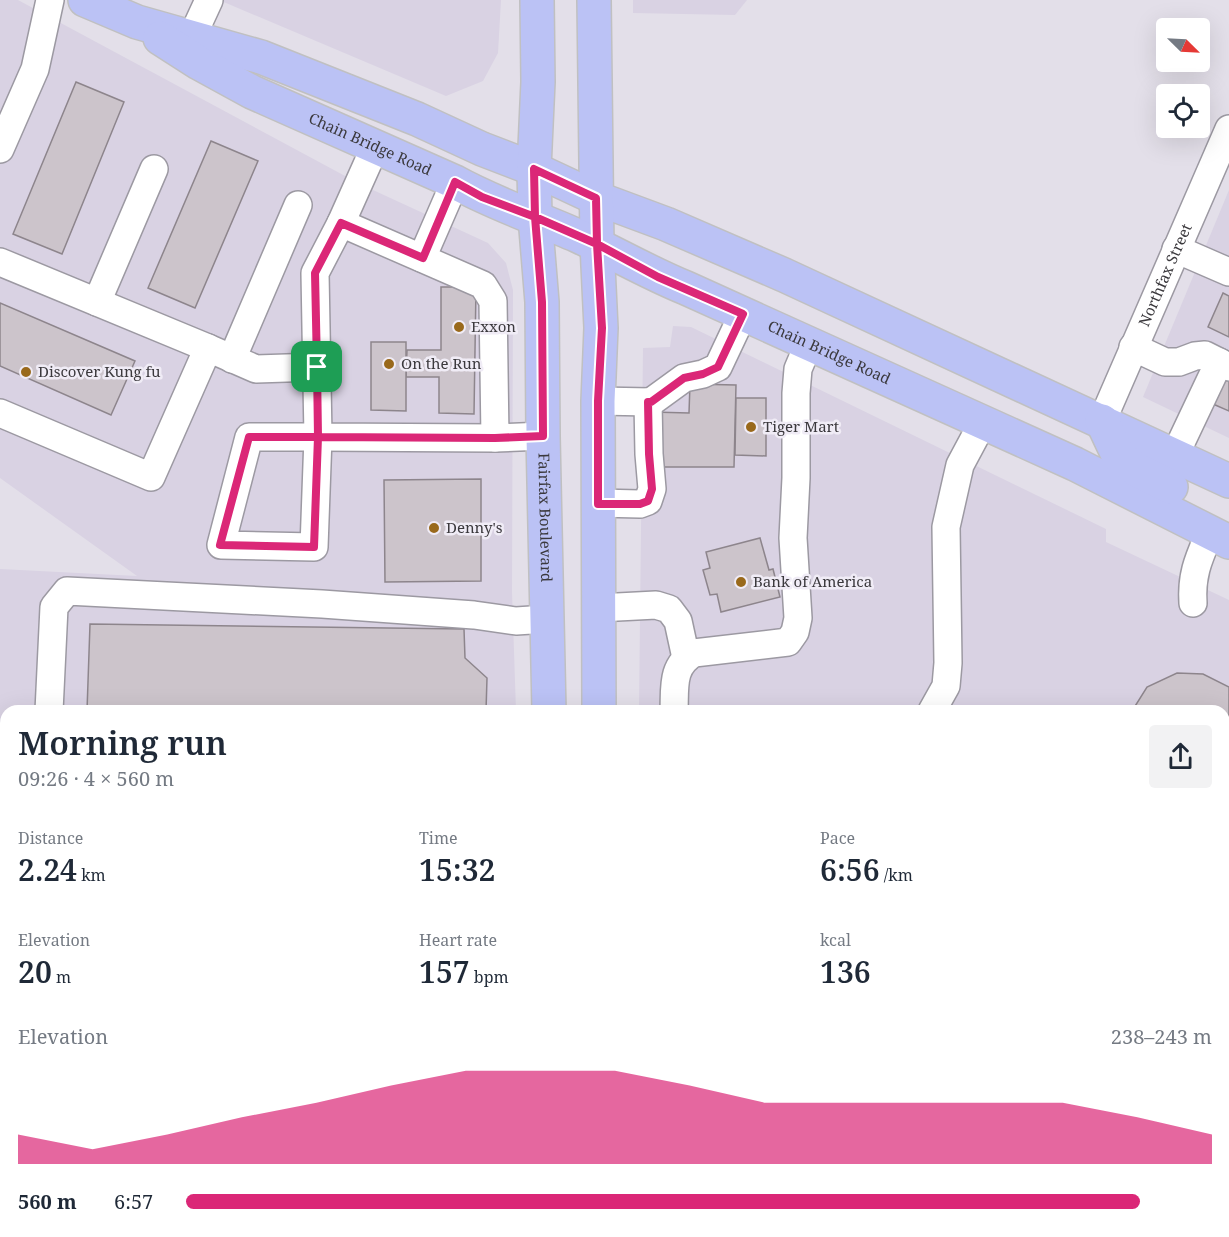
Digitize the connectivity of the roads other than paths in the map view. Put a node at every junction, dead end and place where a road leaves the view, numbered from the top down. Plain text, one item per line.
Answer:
1 (50, 0) edge
2 (85, 0) edge
3 (209, 0) edge
4 (537, 0) edge
5 (594, 0) edge
6 (137, 22) junction
7 (192, 37) junction
8 (1229, 129) edge
9 (375, 147) junction
10 (0, 149) edge
11 (154, 169) dead end
12 (534, 169) junction
13 (455, 182) junction
14 (596, 198) junction
15 (298, 206) dead end
16 (535, 217) junction
17 (341, 223) junction
18 (597, 244) junction
19 (1176, 249) junction
20 (423, 258) junction
21 (0, 262) edge
22 (1229, 272) edge
23 (97, 302) junction
24 (743, 314) junction
25 (809, 344) junction
26 (1133, 347) junction
27 (208, 348) junction
28 (232, 359) junction
29 (1224, 364) edge
30 (317, 367) junction
31 (598, 401) junction
32 (648, 402) junction
33 (0, 413) edge
34 (1102, 421) junction
35 (984, 423) junction
36 (543, 436) junction
37 (318, 437) junction
38 (495, 438) junction
39 (1175, 455) junction
40 (1229, 481) edge
41 (598, 504) junction
42 (1223, 530) edge
43 (1193, 603) dead end
44 (598, 608) junction
45 (548, 619) junction
46 (686, 658) junction
47 (49, 705) edge
48 (549, 705) edge
49 (599, 705) edge
50 (674, 705) edge
51 (935, 705) edge

1 - 10 street
2 - 6 main road, Chain Bridge Road
3 - 7 street
4 - 12 main road, Fairfax Boulevard
5 - 14 main road
6 - 7 main road, Chain Bridge Road
6 - 9 main road, Chain Bridge Road
7 - 12 main road, Chain Bridge Road
8 - 19 street, Northfax Street
9 - 13 main road, Chain Bridge Road
9 - 17 street
11 - 23 street
12 - 14 main road, Chain Bridge Road
12 - 16 main road, Fairfax Boulevard
13 - 16 main road, Chain Bridge Road
13 - 20 street
14 - 18 main road
14 - 34 main road, Chain Bridge Road
15 - 28 street
16 - 18 main road, Chain Bridge Road
16 - 36 main road, Fairfax Boulevard
17 - 20 street
17 - 30 street
18 - 24 main road, Chain Bridge Road
18 - 31 main road
19 - 22 street
19 - 26 street, Northfax Street
20 - 38 street
21 - 23 street
23 - 27 street
24 - 25 main road, Chain Bridge Road
24 - 32 street
25 - 35 main road, Chain Bridge Road
25 - 46 street
26 - 29 street
26 - 34 street, Northfax Street
27 - 28 street
27 - 33 street
28 - 30 street
29 - 39 street
30 - 37 street
31 - 32 street
31 - 41 main road
32 - 41 street
34 - 39 main road, Chain Bridge Road
34 - 42 main road
35 - 42 main road, Chain Bridge Road
35 - 51 street
36 - 38 street
36 - 45 main road, Fairfax Boulevard
37 - 37 street
37 - 38 street
39 - 40 main road, Chain Bridge Road
41 - 44 main road
42 - 43 street
44 - 46 street
44 - 49 main road
45 - 47 street
45 - 48 main road, Fairfax Boulevard
46 - 50 street

